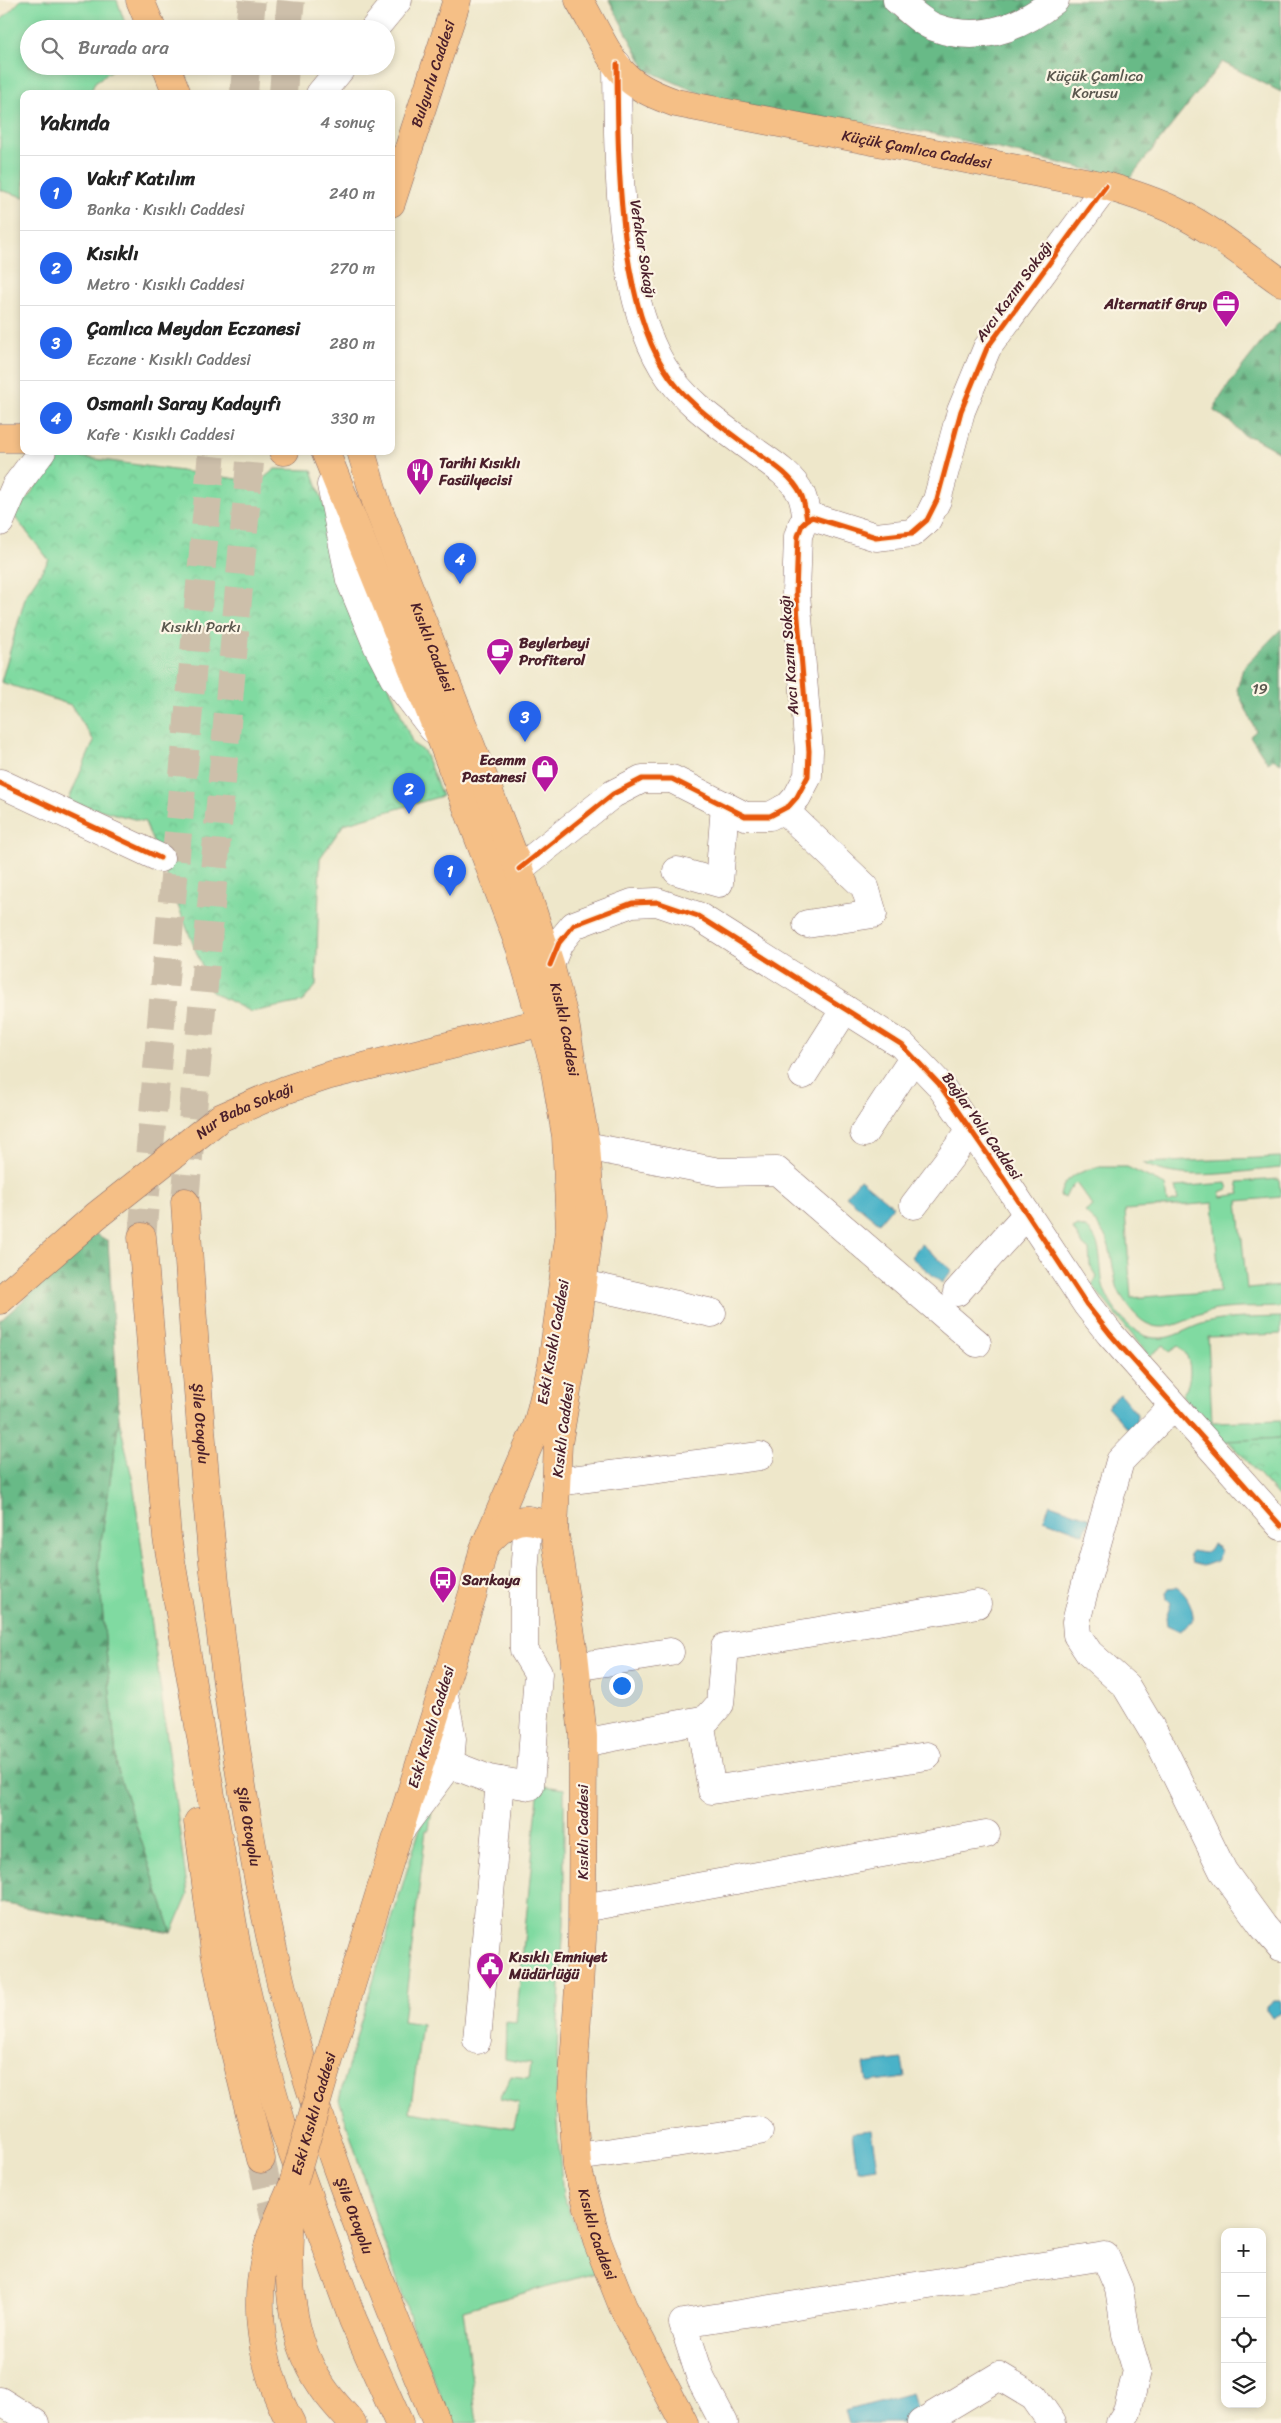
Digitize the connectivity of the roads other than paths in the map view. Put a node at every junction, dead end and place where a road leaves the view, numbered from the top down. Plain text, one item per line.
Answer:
1 (140, 0) edge
2 (398, 0) edge
3 (457, 0) edge
4 (579, 0) edge
5 (897, 0) edge
6 (1055, 0) edge
7 (148, 20) edge
8 (381, 20) edge
9 (617, 64) junction
10 (170, 75) edge
11 (336, 75) edge
12 (175, 90) edge
13 (323, 90) edge
14 (1106, 186) junction
15 (395, 191) edge
16 (1281, 282) edge
17 (0, 438) edge
18 (20, 438) edge
19 (39, 455) edge
20 (327, 455) edge
21 (362, 455) edge
22 (807, 520) junction
23 (0, 522) edge
24 (0, 783) edge
25 (725, 805) junction
26 (783, 809) junction
27 (160, 858) dead end
28 (519, 869) junction
29 (677, 871) dead end
30 (807, 924) dead end
31 (550, 965) junction
32 (845, 1009) junction
33 (553, 1020) junction
34 (914, 1057) junction
35 (803, 1075) dead end
36 (971, 1130) junction
37 (864, 1134) dead end
38 (586, 1146) junction
39 (185, 1202) tunnel mouth
40 (914, 1206) dead end
41 (1027, 1214) junction
42 (142, 1237) tunnel mouth
43 (583, 1284) junction
44 (957, 1292) dead end
45 (0, 1300) edge
46 (712, 1313) dead end
47 (977, 1343) dead end
48 (1173, 1406) junction
49 (760, 1456) dead end
50 (556, 1482) junction
51 (528, 1520) junction
52 (1281, 1526) edge
53 (554, 1529) junction
54 (167, 1537) junction
55 (484, 1547) junction
56 (977, 1604) dead end
57 (670, 1652) dead end
58 (575, 1667) junction
59 (443, 1689) junction
60 (700, 1721) junction
61 (583, 1743) junction
62 (927, 1756) dead end
63 (450, 1764) junction
64 (500, 1781) junction
65 (398, 1832) junction
66 (986, 1834) dead end
67 (583, 1908) junction
68 (1281, 1947) edge
69 (477, 2040) dead end
70 (759, 2131) dead end
71 (577, 2157) junction
72 (261, 2158) tunnel mouth
73 (294, 2181) junction
74 (0, 2401) edge
75 (35, 2423) edge
76 (291, 2423) edge
77 (352, 2423) edge
78 (399, 2423) edge
79 (437, 2423) edge
80 (684, 2423) edge
81 (724, 2423) edge
82 (921, 2423) edge
83 (1052, 2423) edge
84 (1120, 2423) edge

1 - 7 main road
2 - 8 street
3 - 15 main road, Bulgurlu Caddesi
4 - 9 main road, Küçük Çamlıca Caddesi
5 - 6 street
9 - 14 main road, Küçük Çamlıca Caddesi
9 - 22 street, Vefakar Sokağı
10 - 12 main road
11 - 13 street
14 - 16 main road, Küçük Çamlıca Caddesi
14 - 22 street, Avcı Kazım Sokağı
17 - 18 main road
19 - 23 street
20 - 33 main road, Kısıklı Caddesi
21 - 28 main road, Kısıklı Caddesi
22 - 26 street, Avcı Kazım Sokağı
24 - 27 street
25 - 26 street, Avcı Kazım Sokağı
25 - 28 street, Avcı Kazım Sokağı
25 - 29 street
26 - 30 street
28 - 31 main road, Kısıklı Caddesi
31 - 32 street, Bağlar Yolu Caddesi
31 - 33 main road, Kısıklı Caddesi
32 - 34 street, Bağlar Yolu Caddesi
32 - 35 street
33 - 38 main road, Kısıklı Caddesi
33 - 45 main road, Nur Baba Sokağı
33 - 55 main road, Eski Kısıklı Caddesi
34 - 36 street, Bağlar Yolu Caddesi
34 - 37 street
36 - 40 street
36 - 41 street, Bağlar Yolu Caddesi
38 - 43 main road, Kısıklı Caddesi
38 - 47 street
39 - 79 main road, Şile Otoyolu
41 - 44 street
41 - 48 street, Bağlar Yolu Caddesi
42 - 54 main road
43 - 46 street
43 - 50 main road, Kısıklı Caddesi
48 - 52 street, Bağlar Yolu Caddesi
48 - 68 street
49 - 50 street
50 - 53 main road, Kısıklı Caddesi
51 - 53 main road
51 - 55 main road
51 - 64 street
53 - 58 main road, Kısıklı Caddesi
54 - 72 main road
54 - 78 main road
55 - 59 main road, Eski Kısıklı Caddesi
56 - 60 street
57 - 58 street
58 - 61 main road, Kısıklı Caddesi
59 - 63 street
59 - 65 main road, Eski Kısıklı Caddesi
60 - 61 street
60 - 62 street
61 - 67 main road, Kısıklı Caddesi
63 - 64 street
63 - 65 street
64 - 69 street
65 - 73 main road, Eski Kısıklı Caddesi, bridge
66 - 67 street
67 - 71 main road, Kısıklı Caddesi
70 - 71 street
71 - 80 main road, Kısıklı Caddesi
73 - 76 main road, Eski Kısıklı Caddesi
73 - 77 main road
74 - 75 street
81 - 84 street
82 - 83 street

